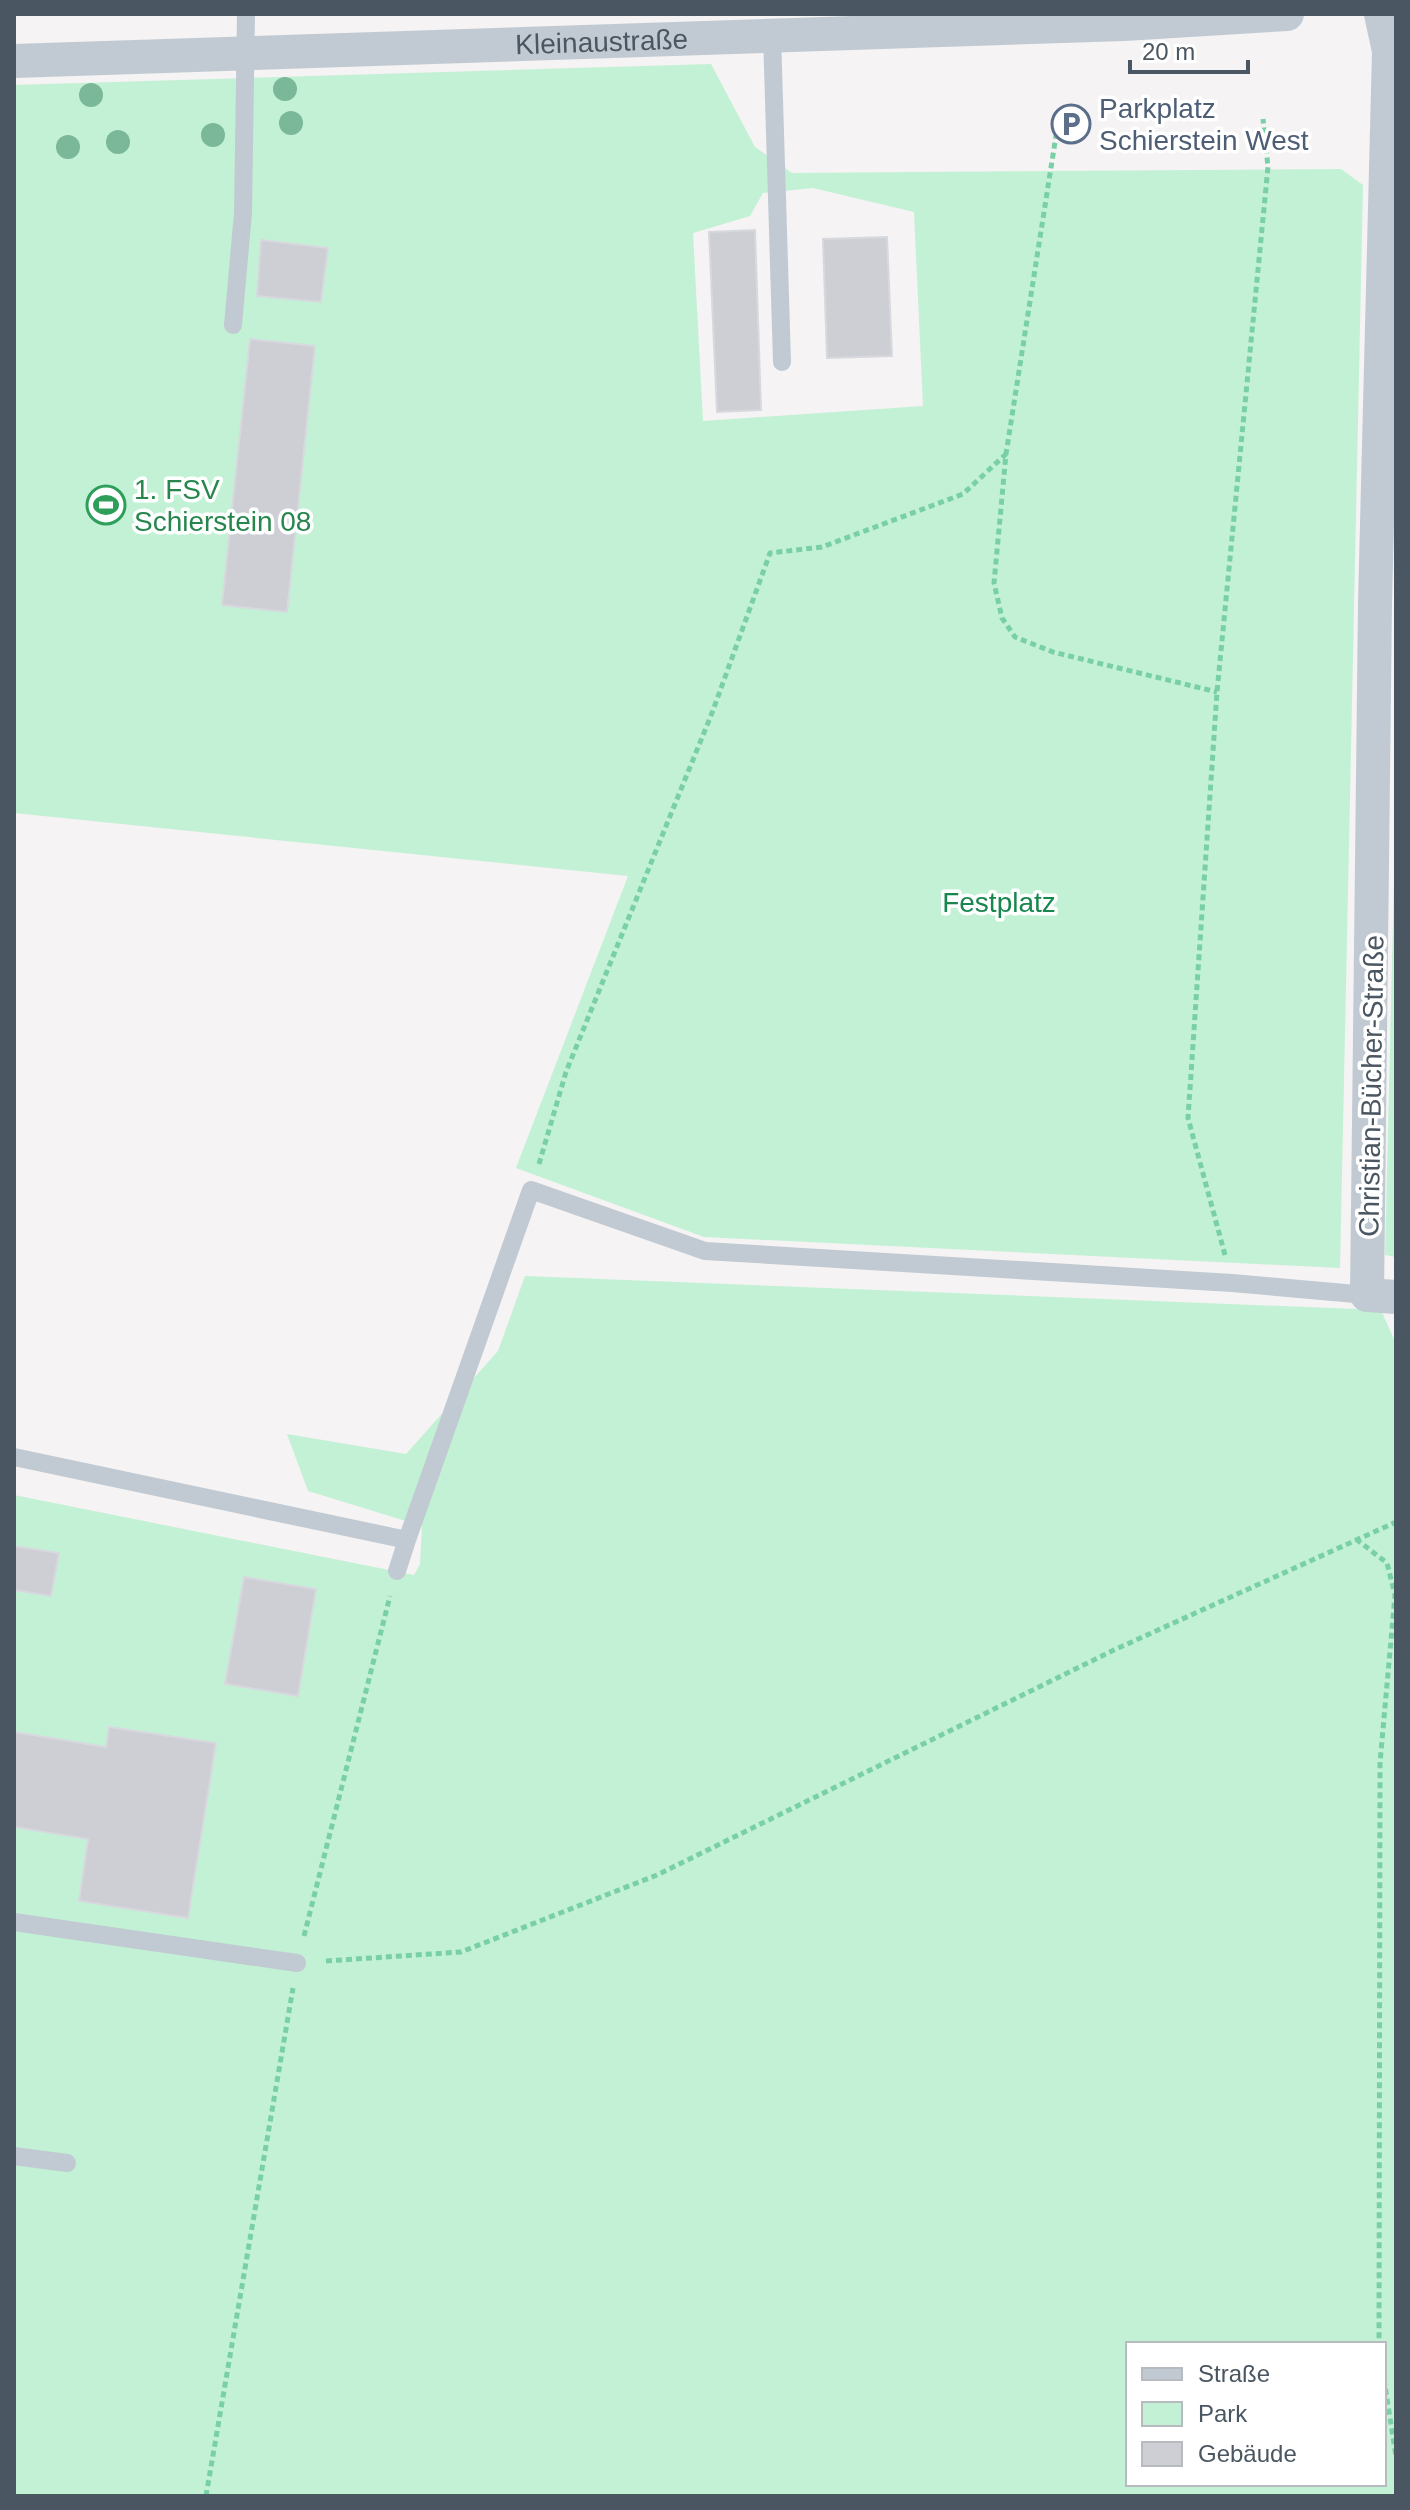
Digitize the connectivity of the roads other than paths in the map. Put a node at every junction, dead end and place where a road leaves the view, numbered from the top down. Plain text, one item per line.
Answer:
1 (246, 14) edge
2 (1287, 14) edge
3 (1381, 14) edge
4 (772, 34) junction
5 (247, 51) junction
6 (14, 61) edge
7 (233, 325) dead end
8 (782, 362) dead end
9 (1382, 1296) edge
10 (14, 1457) edge
11 (407, 1540) junction
12 (397, 1571) road end
13 (14, 1922) edge
14 (297, 1963) road end
15 (14, 2156) edge
16 (67, 2163) dead end

1 - 5 lane
2 - 4 street, Kleinaustraße
3 - 9 street, Christian-Bücher-Straße
4 - 5 street, Kleinaustraße
4 - 8 lane
5 - 6 street, Kleinaustraße
5 - 7 lane
9 - 11 lane
10 - 11 lane
11 - 12 lane
13 - 14 lane
15 - 16 lane

